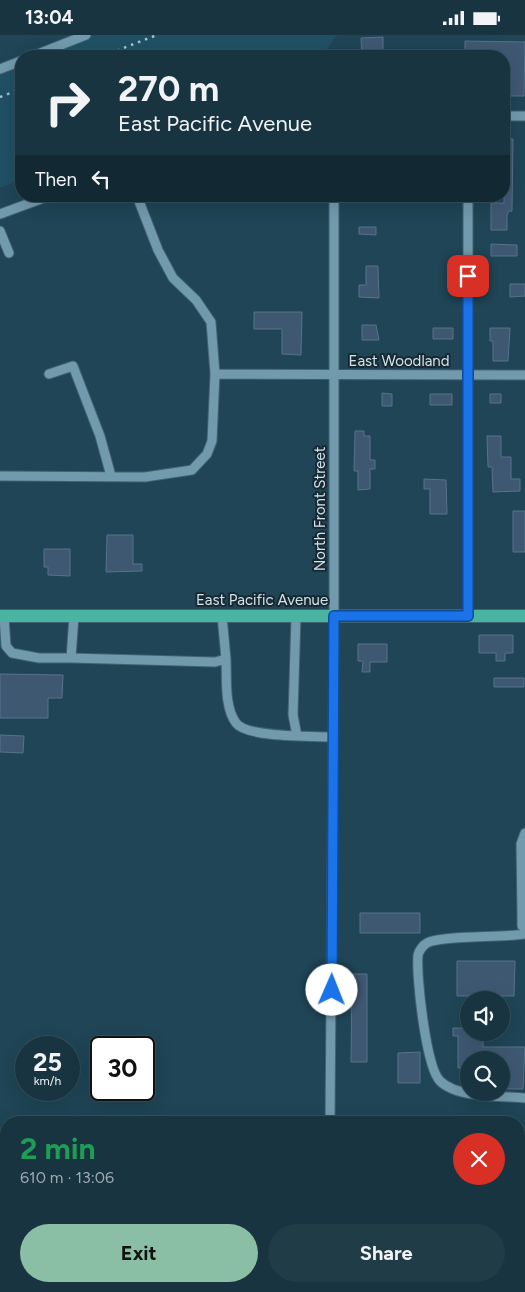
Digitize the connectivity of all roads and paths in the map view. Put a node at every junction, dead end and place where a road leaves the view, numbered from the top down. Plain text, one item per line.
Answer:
1 (86, 35) edge
2 (47, 50) edge
3 (15, 63) edge
4 (0, 69) edge
5 (510, 116) edge
6 (525, 116) edge
7 (33, 202) edge
8 (139, 202) edge
9 (334, 202) edge
10 (468, 202) edge
11 (0, 214) edge
12 (0, 231) edge
13 (9, 253) dead end
14 (49, 374) dead end
15 (215, 374) junction
16 (333, 374) junction
17 (468, 375) junction
18 (525, 375) edge
19 (0, 476) edge
20 (111, 477) junction
21 (2, 616) edge
22 (74, 616) junction
23 (222, 616) junction
24 (296, 616) junction
25 (334, 616) junction
26 (468, 616) junction
27 (525, 616) edge
28 (71, 658) junction
29 (226, 659) junction
30 (297, 736) junction
31 (334, 737) junction
32 (525, 833) edge
33 (525, 928) edge
34 (525, 934) edge
35 (525, 1098) edge
36 (330, 1116) edge

1 - 2 street
3 - 4 street
5 - 6 street
7 - 11 street
8 - 15 street
9 - 16 street, North Front Street
10 - 17 street
12 - 13 street
14 - 20 street
15 - 16 street, East Woodland
15 - 20 street
16 - 17 street, East Woodland
16 - 25 street, North Front Street
17 - 18 street, East Woodland
17 - 26 street
19 - 20 street
21 - 22 main road, East Pacific Avenue
21 - 28 street
22 - 23 main road, East Pacific Avenue
22 - 28 street
23 - 24 main road, East Pacific Avenue
23 - 29 street
24 - 25 main road, East Pacific Avenue
24 - 30 street
25 - 26 main road, East Pacific Avenue
25 - 31 street, North Front Street
26 - 27 main road, East Pacific Avenue
28 - 29 street
29 - 30 street
30 - 31 street
31 - 36 street, North Front Street
32 - 33 street
34 - 35 street

